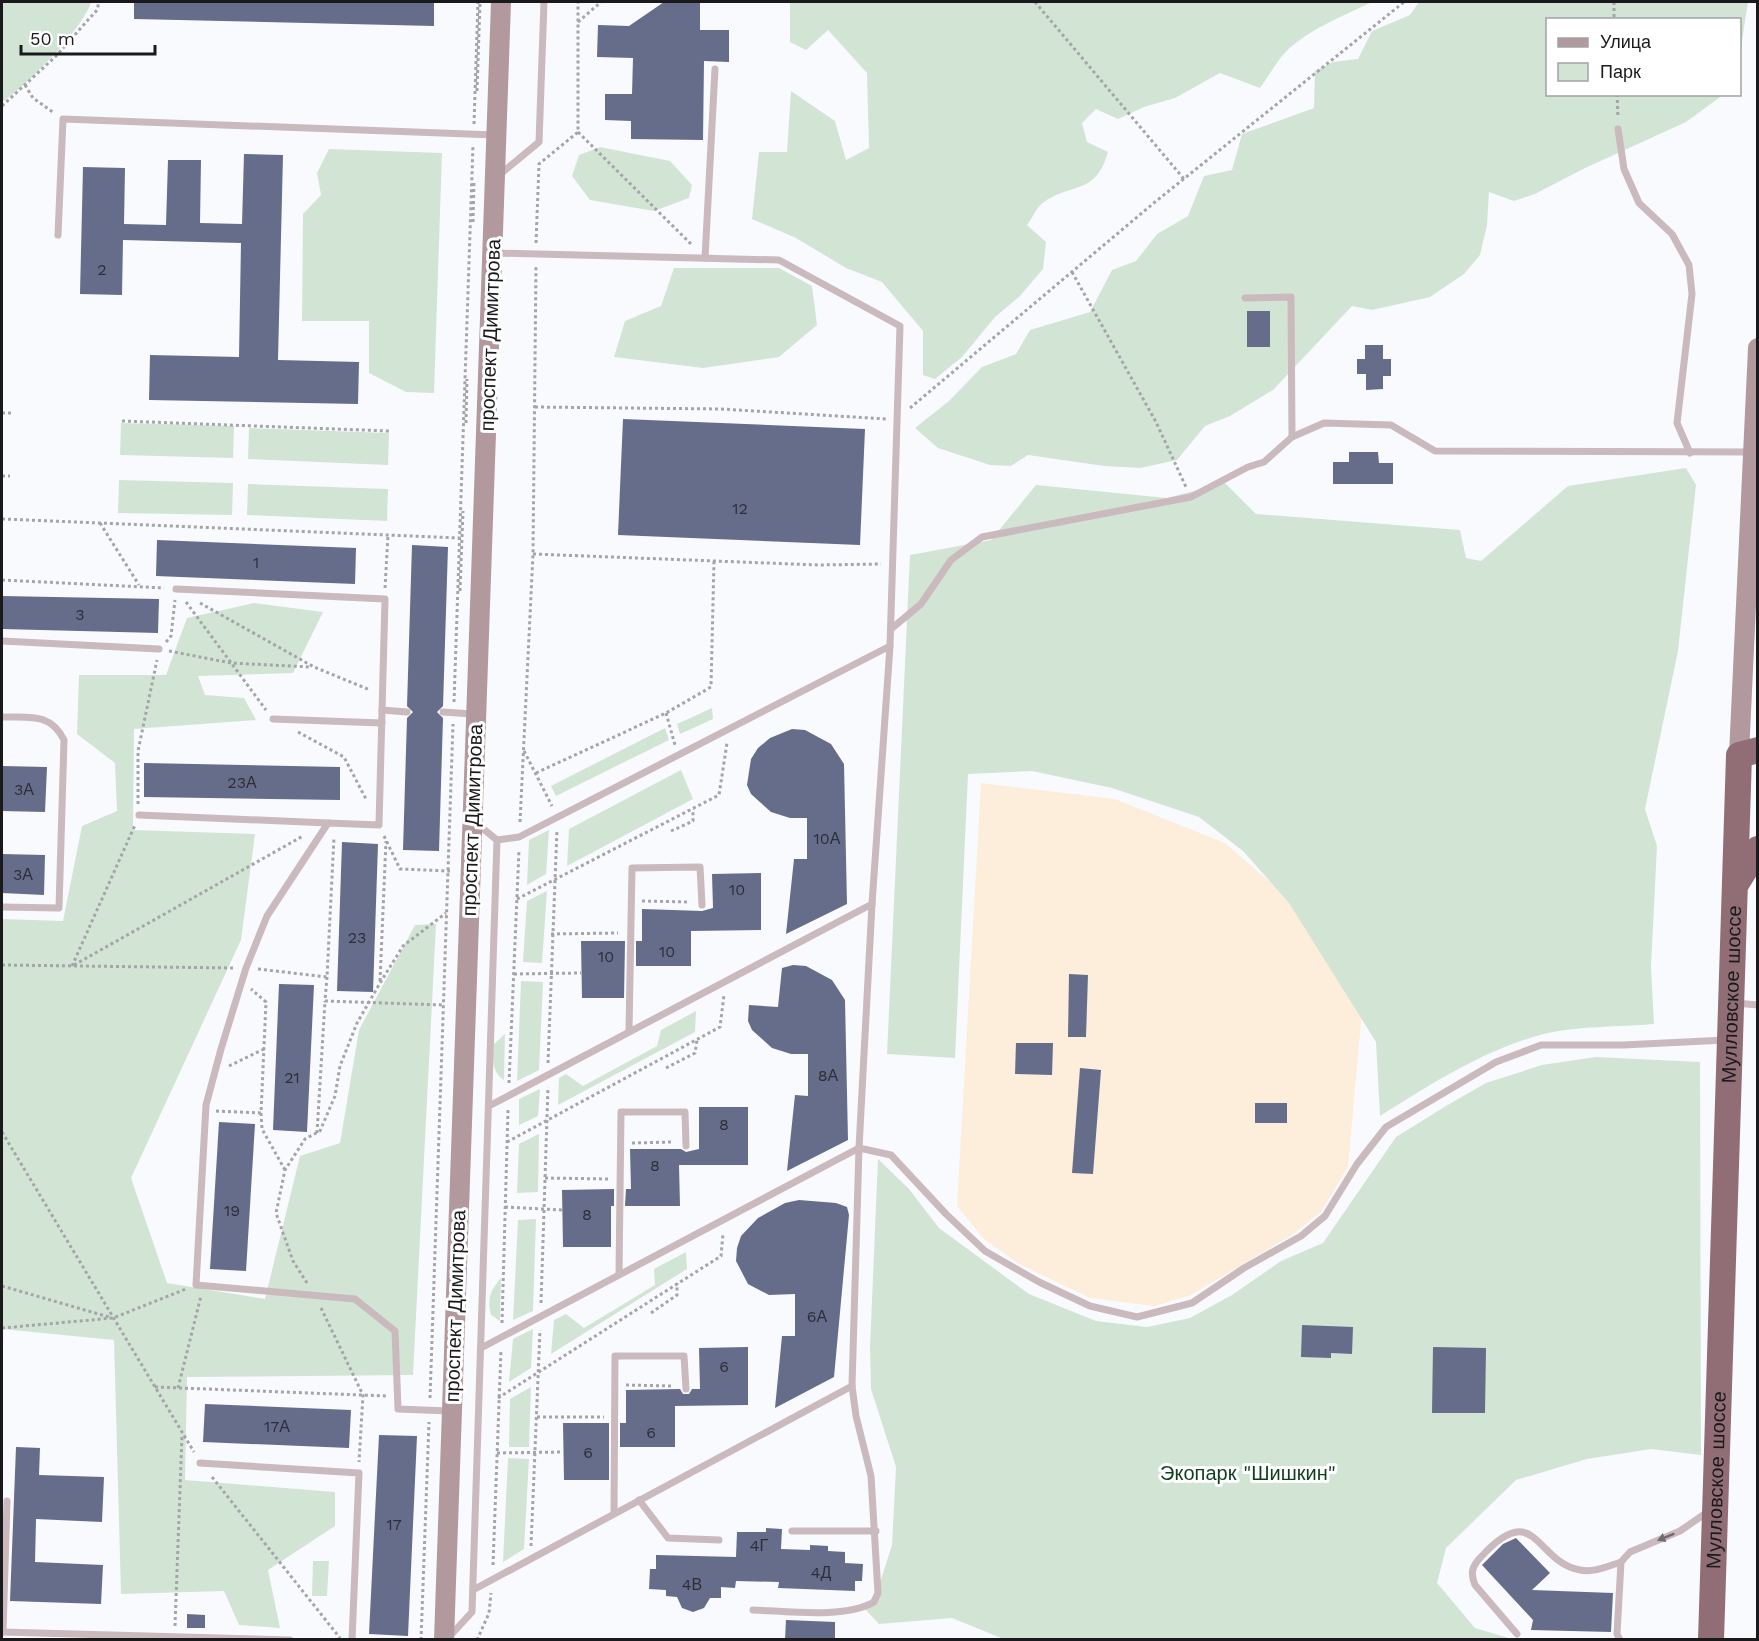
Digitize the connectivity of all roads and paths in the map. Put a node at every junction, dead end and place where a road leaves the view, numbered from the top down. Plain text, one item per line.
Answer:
1 (99, 2) edge
2 (477, 2) edge
3 (501, 2) edge
4 (544, 2) edge
5 (578, 2) edge
6 (601, 2) edge
7 (1035, 2) edge
8 (1404, 2) edge
9 (1614, 2) edge
10 (1614, 18) edge
11 (578, 22) junction
12 (715, 69) dead end
13 (25, 85) junction
14 (1617, 96) edge
15 (2, 106) edge
16 (63, 119) junction
17 (1618, 129) joint
18 (578, 132) junction
19 (473, 135) junction
20 (497, 135) junction
21 (496, 178) junction
22 (1184, 179) junction
23 (58, 235) dead end
24 (494, 253) junction
25 (536, 254) junction
26 (705, 258) junction
27 (1072, 272) junction
28 (1245, 298) dead end
29 (1758, 348) edge
30 (535, 407) junction
31 (2, 413) edge
32 (13, 413) dead end
33 (896, 420) junction
34 (122, 422) dead end
35 (389, 431) dead end
36 (1292, 437) junction
37 (1752, 452) junction
38 (1690, 453) junction
39 (2, 476) edge
40 (10, 476) dead end
41 (1191, 497) junction
42 (2, 519) edge
43 (100, 523) junction
44 (388, 535) junction
45 (460, 538) junction
46 (533, 554) junction
47 (714, 561) junction
48 (892, 564) junction
49 (2, 580) edge
50 (139, 585) junction
51 (176, 589) junction
52 (385, 599) junction
53 (891, 628) junction
54 (2, 641) edge
55 (890, 646) junction
56 (159, 649) junction
57 (314, 667) junction
58 (383, 695) junction
59 (382, 710) junction
60 (407, 712) dead end
61 (443, 712) dead end
62 (666, 712) junction
63 (454, 713) junction
64 (476, 714) junction
65 (2, 717) edge
66 (273, 719) dead end
67 (382, 723) junction
68 (728, 731) junction
69 (523, 749) junction
70 (1748, 753) edge
71 (678, 756) junction
72 (536, 773) junction
73 (693, 809) junction
74 (139, 815) junction
75 (558, 817) junction
76 (472, 820) junction
77 (331, 823) junction
78 (379, 825) junction
79 (671, 831) dead end
80 (519, 837) junction
81 (386, 839) junction
82 (497, 840) junction
83 (1758, 849) edge
84 (448, 871) junction
85 (470, 872) junction
86 (555, 879) junction
87 (1736, 885) junction
88 (517, 899) junction
89 (632, 900) junction
90 (702, 903) joint
91 (872, 904) junction
92 (2, 907) edge
93 (447, 912) junction
94 (631, 933) junction
95 (551, 934) junction
96 (2, 965) edge
97 (72, 966) junction
98 (246, 968) junction
99 (581, 973) dead end
100 (514, 974) junction
101 (550, 974) junction
102 (327, 977) junction
103 (242, 981) junction
104 (726, 981) junction
105 (380, 983) junction
106 (325, 1001) junction
107 (370, 1002) junction
108 (1732, 1003) junction
109 (443, 1005) junction
110 (1758, 1005) edge
111 (629, 1032) junction
112 (697, 1039) junction
113 (1731, 1040) junction
114 (264, 1049) junction
115 (666, 1068) dead end
116 (214, 1074) junction
117 (548, 1074) junction
118 (509, 1095) junction
119 (489, 1106) junction
120 (205, 1111) junction
121 (261, 1113) junction
122 (547, 1121) junction
123 (2, 1132) edge
124 (317, 1133) junction
125 (507, 1142) junction
126 (621, 1143) junction
127 (686, 1144) joint
128 (859, 1148) junction
129 (285, 1170) junction
130 (545, 1178) junction
131 (621, 1180) junction
132 (505, 1207) junction
133 (544, 1209) junction
134 (562, 1210) dead end
135 (724, 1219) junction
136 (619, 1274) junction
137 (677, 1284) junction
138 (196, 1285) junction
139 (2, 1286) edge
140 (203, 1290) dead end
141 (315, 1296) junction
142 (651, 1313) dead end
143 (541, 1315) junction
144 (113, 1318) junction
145 (2, 1328) edge
146 (502, 1335) junction
147 (481, 1348) junction
148 (539, 1370) junction
149 (615, 1385) junction
150 (852, 1386) junction
151 (155, 1387) junction
152 (686, 1387) joint
153 (178, 1388) junction
154 (363, 1395) junction
155 (398, 1396) junction
156 (498, 1398) junction
157 (429, 1410) junction
158 (452, 1411) junction
159 (537, 1417) junction
160 (615, 1417) junction
161 (182, 1432) junction
162 (563, 1452) dead end
163 (497, 1453) junction
164 (535, 1453) junction
165 (200, 1463) junction
166 (359, 1473) junction
167 (639, 1500) junction
168 (7, 1501) dead end
169 (1716, 1506) junction
170 (614, 1513) junction
171 (792, 1531) dead end
172 (876, 1531) junction
173 (719, 1540) dead end
174 (531, 1558) junction
175 (1621, 1562) junction
176 (493, 1579) junction
177 (472, 1590) junction
178 (753, 1610) dead end
179 (2, 1632) edge
180 (336, 1633) dead end
181 (1517, 1634) dead end
182 (41, 1636) edge
183 (180, 1638) edge
184 (290, 1640) edge
185 (352, 1640) edge
186 (421, 1640) edge
187 (445, 1640) edge
188 (477, 1640) edge
189 (1620, 1640) edge
190 (1711, 1640) edge

1 - 13 path
2 - 19 path
3 - 20 main road, проспект Димитрова
4 - 21 lane
5 - 11 path
6 - 11 path
7 - 22 path
8 - 22 path
9 - 10 path
11 - 18 path
12 - 26 lane
13 - 15 path
13 - 16 path
14 - 17 path
16 - 19 lane
16 - 23 lane
17 - 38 lane
18 - 25 path
18 - 26 path
19 - 20 lane
19 - 45 path
20 - 21 main road, проспект Димитрова
21 - 24 main road, проспект Димитрова
22 - 27 path
24 - 25 lane
24 - 64 main road, проспект Димитрова
25 - 26 lane
25 - 30 path
26 - 33 lane
27 - 33 path
27 - 41 path
28 - 36 lane
29 - 37 main road, Мулловское шоссе
30 - 33 path
30 - 46 path
31 - 32 path
33 - 48 lane
34 - 35 path
36 - 38 lane
36 - 41 lane
37 - 38 lane
37 - 70 main road, Мулловское шоссе
39 - 40 path
41 - 53 lane
42 - 43 path
43 - 44 path
43 - 50 path
44 - 45 path
44 - 52 path
45 - 63 path
46 - 47 path
46 - 69 path
47 - 48 path
47 - 62 path
48 - 53 lane
49 - 50 path
50 - 51 path
51 - 52 lane
51 - 56 path
51 - 57 path
52 - 58 lane
53 - 55 lane
54 - 56 lane
55 - 68 lane
55 - 91 lane
56 - 57 path
56 - 74 path
57 - 58 path
58 - 59 lane
59 - 60 lane
59 - 67 lane
61 - 63 lane
62 - 71 path
62 - 72 path
63 - 64 lane
63 - 84 path
64 - 76 main road, проспект Димитрова
65 - 92 lane
66 - 67 lane
67 - 78 lane
68 - 71 lane
68 - 73 path
69 - 72 path
69 - 80 path
70 - 87 highway, Мулловское шоссе
71 - 75 lane
72 - 75 path
73 - 79 path
73 - 86 path
74 - 77 lane
74 - 97 path
75 - 80 lane
75 - 86 path
76 - 82 lane
76 - 85 main road, проспект Димитрова
77 - 78 lane
77 - 97 path
77 - 98 lane
77 - 102 path
78 - 81 path
80 - 82 lane
80 - 88 path
81 - 84 path
81 - 105 path
82 - 119 lane
83 - 87 highway
84 - 85 path
84 - 93 path
85 - 158 main road, проспект Димитрова
86 - 88 path
86 - 95 path
87 - 108 highway, Мулловское шоссе
88 - 100 path
89 - 90 path
89 - 90 lane
89 - 94 lane
91 - 104 lane
91 - 128 lane
93 - 105 path
93 - 109 path
94 - 95 path
94 - 111 lane
95 - 101 path
96 - 97 path
97 - 98 path
98 - 102 path
98 - 103 lane
99 - 101 path
100 - 101 path
100 - 118 path
101 - 117 path
102 - 106 path
103 - 114 path
103 - 116 lane
104 - 111 lane
104 - 112 path
105 - 107 path
106 - 107 path
106 - 124 path
107 - 109 path
107 - 124 path
108 - 110 lane
108 - 113 highway, Мулловское шоссе
109 - 157 path
111 - 117 lane
112 - 115 path
112 - 122 path
113 - 128 lane
113 - 169 highway, Мулловское шоссе
114 - 116 path
114 - 121 path
116 - 120 lane
117 - 118 lane
117 - 122 path
118 - 119 lane
118 - 125 path
119 - 147 lane
120 - 121 path
120 - 138 lane
121 - 129 path
122 - 125 path
122 - 130 path
123 - 144 path
124 - 129 path
125 - 132 path
126 - 127 path
126 - 127 lane
126 - 131 lane
128 - 135 lane
128 - 150 lane
129 - 141 path
130 - 131 path
130 - 133 path
131 - 136 lane
132 - 133 path
132 - 146 path
133 - 134 path
133 - 143 path
135 - 136 lane
135 - 137 path
136 - 143 lane
137 - 142 path
137 - 148 path
138 - 141 lane
138 - 144 path
139 - 144 path
140 - 153 path
141 - 154 path
141 - 155 lane
143 - 146 lane
143 - 148 path
144 - 145 path
144 - 151 path
146 - 147 lane
146 - 156 path
147 - 177 lane
148 - 156 path
148 - 159 path
149 - 152 path
149 - 152 lane
149 - 160 lane
150 - 167 lane
150 - 172 lane
151 - 153 path
151 - 161 path
153 - 154 path
154 - 155 path
154 - 166 path
155 - 157 lane
156 - 163 path
157 - 158 lane
157 - 186 path
158 - 187 main road, проспект Димитрова
159 - 160 path
159 - 164 path
160 - 170 lane
161 - 165 path
161 - 183 path
162 - 164 path
163 - 164 path
163 - 176 path
164 - 174 path
165 - 166 lane
165 - 180 path
166 - 185 lane
167 - 170 lane
167 - 173 lane
168 - 179 lane
169 -> 175 lane
169 - 190 highway, Мулловское шоссе
170 - 174 lane
171 - 172 lane
172 - 178 lane
174 - 176 lane
175 - 181 lane
175 - 189 lane
176 - 177 lane
176 - 188 path
177 - 187 lane
179 - 182 lane
182 - 183 lane
183 - 184 lane

